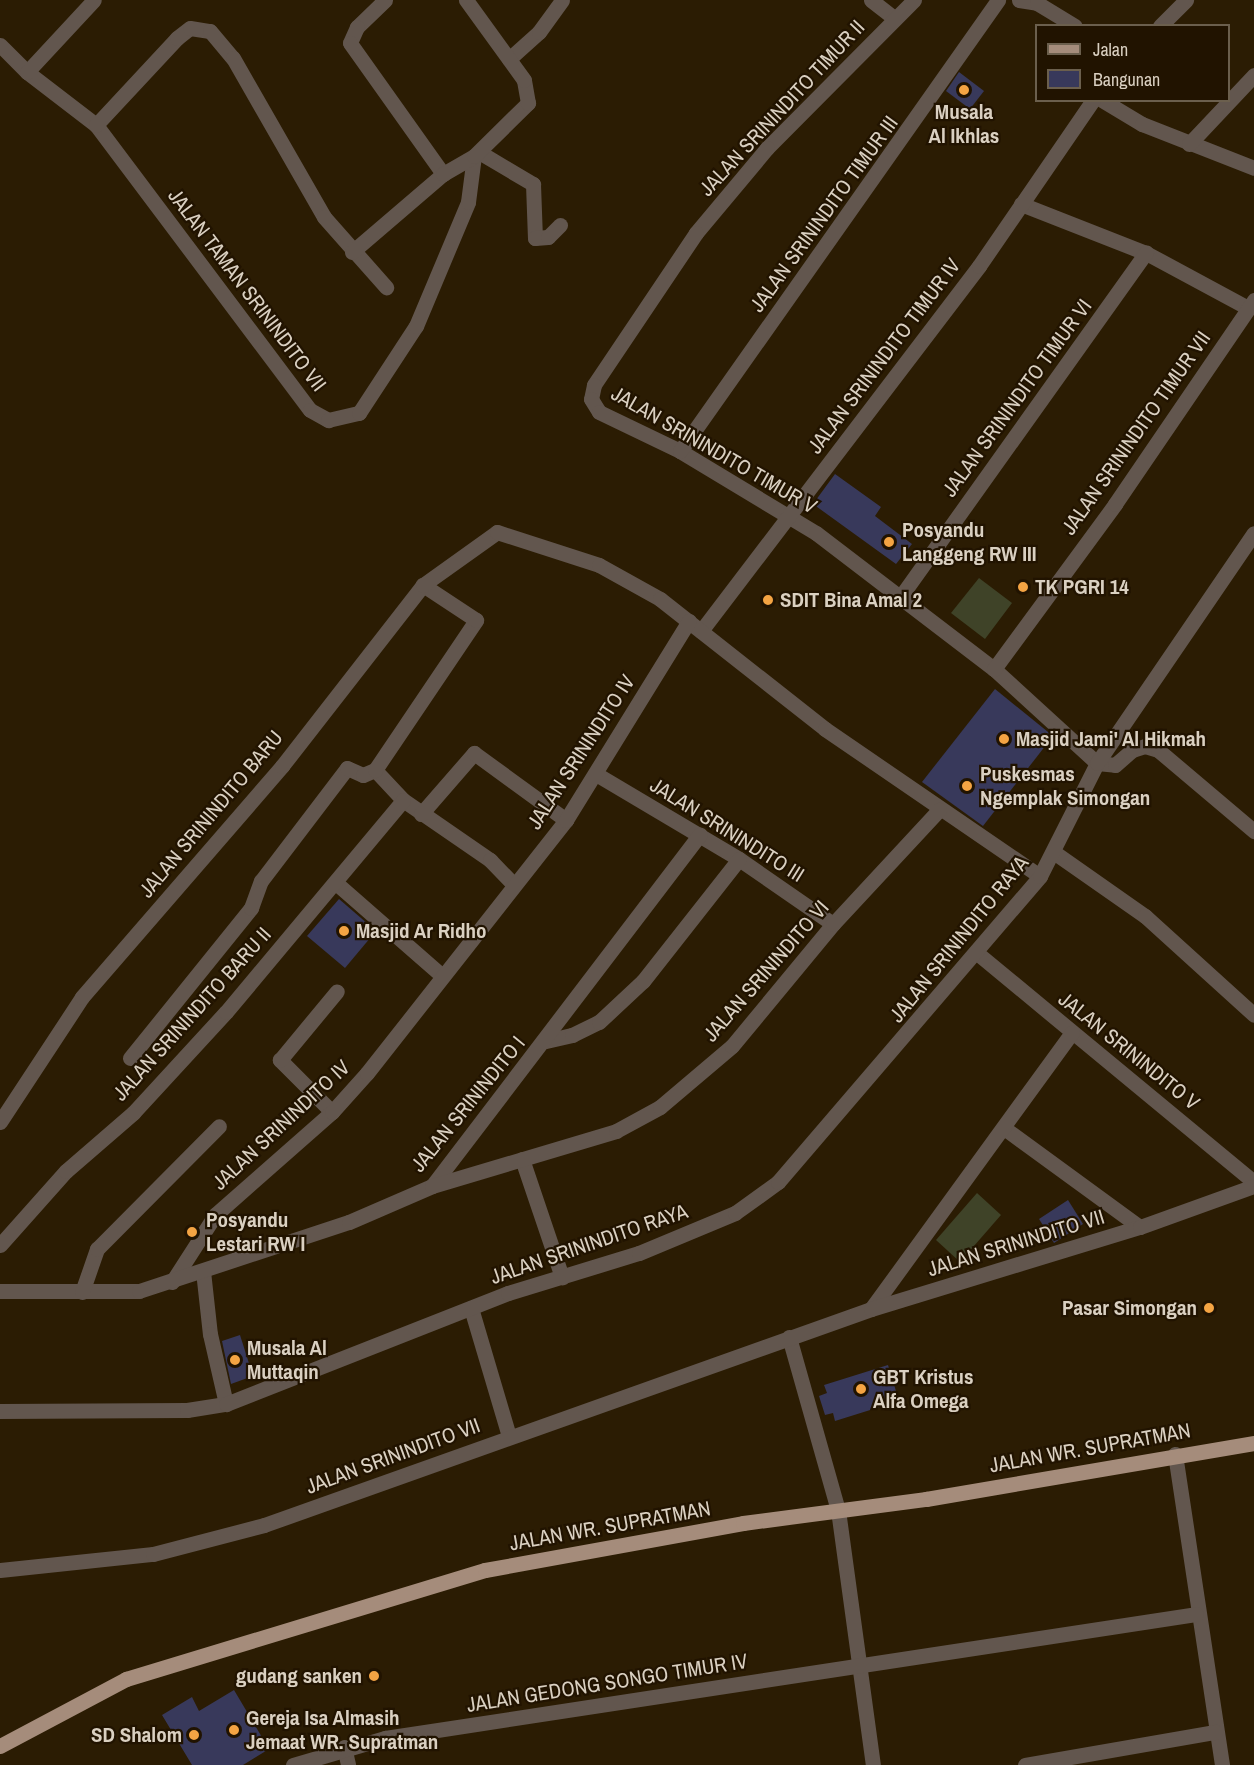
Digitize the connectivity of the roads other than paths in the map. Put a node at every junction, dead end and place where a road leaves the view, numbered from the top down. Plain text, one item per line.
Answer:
1 (94, 0) edge
2 (385, 0) edge
3 (466, 0) edge
4 (562, 0) edge
5 (871, 0) edge
6 (914, 0) edge
7 (998, 0) edge
8 (1019, 0) edge
9 (1186, 0) edge
10 (894, 18) junction
11 (1072, 24) edge
12 (1162, 24) edge
13 (0, 45) edge
14 (509, 59) junction
15 (27, 72) junction
16 (1254, 75) edge
17 (1230, 100) edge
18 (1091, 102) edge
19 (1106, 102) edge
20 (1229, 102) edge
21 (96, 125) junction
22 (1189, 144) junction
23 (476, 154) junction
24 (1254, 168) edge
25 (443, 174) junction
26 (1021, 204) junction
27 (560, 225) dead end
28 (352, 252) junction
29 (1146, 253) junction
30 (386, 287) dead end
31 (1251, 304) edge
32 (591, 399) joint
33 (680, 451) junction
34 (789, 515) junction
35 (1254, 533) edge
36 (423, 585) junction
37 (901, 596) junction
38 (695, 626) junction
39 (994, 669) junction
40 (1097, 763) junction
41 (375, 770) junction
42 (596, 774) junction
43 (403, 800) junction
44 (939, 810) junction
45 (422, 814) junction
46 (566, 820) junction
47 (1254, 831) edge
48 (700, 834) junction
49 (1055, 853) junction
50 (739, 859) junction
51 (1040, 876) junction
52 (336, 883) junction
53 (512, 883) junction
54 (834, 924) junction
55 (977, 953) junction
56 (441, 975) junction
57 (337, 991) dead end
58 (1254, 1015) edge
59 (1072, 1032) junction
60 (546, 1041) junction
61 (130, 1058) dead end
62 (332, 1112) junction
63 (0, 1122) edge
64 (219, 1126) dead end
65 (1004, 1128) junction
66 (522, 1159) junction
67 (1254, 1184) edge
68 (432, 1186) junction
69 (1140, 1227) junction
70 (0, 1245) edge
71 (203, 1271) junction
72 (562, 1276) junction
73 (172, 1282) junction
74 (0, 1291) edge
75 (82, 1292) junction
76 (471, 1308) junction
77 (871, 1309) junction
78 (789, 1337) junction
79 (226, 1404) junction
80 (0, 1411) edge
81 (509, 1436) junction
82 (1254, 1443) edge
83 (1175, 1454) junction
84 (838, 1510) junction
85 (0, 1570) edge
86 (1196, 1614) junction
87 (860, 1665) junction
88 (1215, 1732) junction
89 (0, 1746) edge
90 (344, 1747) junction
91 (1041, 1764) edge
92 (293, 1765) edge
93 (348, 1765) edge
94 (873, 1765) edge
95 (1025, 1765) edge
96 (1222, 1765) edge

1 - 15 street
2 - 25 street
3 - 14 street
4 - 14 street
5 - 10 street
6 - 10 street, JALAN SRININDITO TIMUR II
7 - 33 street, JALAN SRININDITO TIMUR III
8 - 11 street
9 - 12 street
10 - 32 street, JALAN SRININDITO TIMUR II
13 - 15 street, JALAN TAMAN SRININDITO VII
14 - 23 street
15 - 21 street, JALAN TAMAN SRININDITO VII
16 - 17 street
18 - 26 street, JALAN SRININDITO TIMUR IV
19 - 22 street
20 - 22 street
21 - 23 street, JALAN TAMAN SRININDITO VII
21 - 28 street
22 - 24 street
23 - 25 street
23 - 27 street
25 - 28 street
26 - 29 street, JALAN SRININDITO TIMUR VII
26 - 34 street, JALAN SRININDITO TIMUR IV
28 - 30 street
29 - 31 street, JALAN SRININDITO TIMUR VII
29 - 37 street, JALAN SRININDITO TIMUR VI
31 - 39 street, JALAN SRININDITO TIMUR VII
32 - 33 street, JALAN SRININDITO TIMUR V
33 - 34 street, JALAN SRININDITO TIMUR V
34 - 37 street, JALAN SRININDITO TIMUR V
34 - 38 street, JALAN SRININDITO TIMUR IV
35 - 40 street, JALAN SRININDITO RAYA
36 - 38 street, JALAN SRININDITO BARU
36 - 41 street
36 - 63 street, JALAN SRININDITO BARU
37 - 39 street, JALAN SRININDITO TIMUR V
38 - 42 street, JALAN SRININDITO IV
38 - 44 street
39 - 40 street, JALAN SRININDITO TIMUR V
40 - 47 street
40 - 49 street, JALAN SRININDITO RAYA
41 - 43 street
41 - 61 street
42 - 46 street, JALAN SRININDITO IV
42 - 48 street, JALAN SRININDITO III
43 - 45 street
43 - 52 street, JALAN SRININDITO BARU II
44 - 51 street
44 - 54 street, JALAN SRININDITO VI
45 - 46 street
45 - 53 street
46 - 53 street, JALAN SRININDITO IV
48 - 50 street, JALAN SRININDITO III
48 - 60 street, JALAN SRININDITO I
49 - 51 street, JALAN SRININDITO RAYA
49 - 58 street
50 - 54 street, JALAN SRININDITO III
50 - 60 street
51 - 55 street, JALAN SRININDITO RAYA
52 - 56 street
52 - 70 street, JALAN SRININDITO BARU II
53 - 56 street, JALAN SRININDITO IV
54 - 66 street, JALAN SRININDITO VI
55 - 59 street, JALAN SRININDITO V
55 - 72 street, JALAN SRININDITO RAYA
56 - 62 street, JALAN SRININDITO IV
57 - 62 street
59 - 65 street
59 - 67 street, JALAN SRININDITO V
60 - 68 street, JALAN SRININDITO I
62 - 73 street, JALAN SRININDITO IV
64 - 75 street
65 - 69 street
65 - 77 street
66 - 68 street, JALAN SRININDITO VI
66 - 72 street
67 - 69 street, JALAN SRININDITO VII
68 - 71 street, JALAN SRININDITO I
69 - 77 street, JALAN SRININDITO VII
71 - 73 street, JALAN SRININDITO I
71 - 79 street
72 - 76 street, JALAN SRININDITO RAYA
73 - 75 street, JALAN SRININDITO I
74 - 75 street, JALAN SRININDITO I
76 - 79 street, JALAN SRININDITO RAYA
76 - 81 street
77 - 78 street, JALAN SRININDITO VII
78 - 81 street, JALAN SRININDITO VII
78 - 84 street
79 - 80 street, JALAN SRININDITO RAYA
81 - 85 street, JALAN SRININDITO VII
82 - 83 main road, JALAN WR. SUPRATMAN
83 - 84 main road, JALAN WR. SUPRATMAN
83 - 86 street
84 - 87 street
84 - 89 main road, JALAN WR. SUPRATMAN
86 - 87 street, JALAN GEDONG SONGO TIMUR IV
86 - 88 street
87 - 90 street, JALAN GEDONG SONGO TIMUR IV
87 - 94 street
88 - 91 street
88 - 96 street
90 - 92 street, JALAN GEDONG SONGO TIMUR IV
90 - 93 street
91 - 95 street

